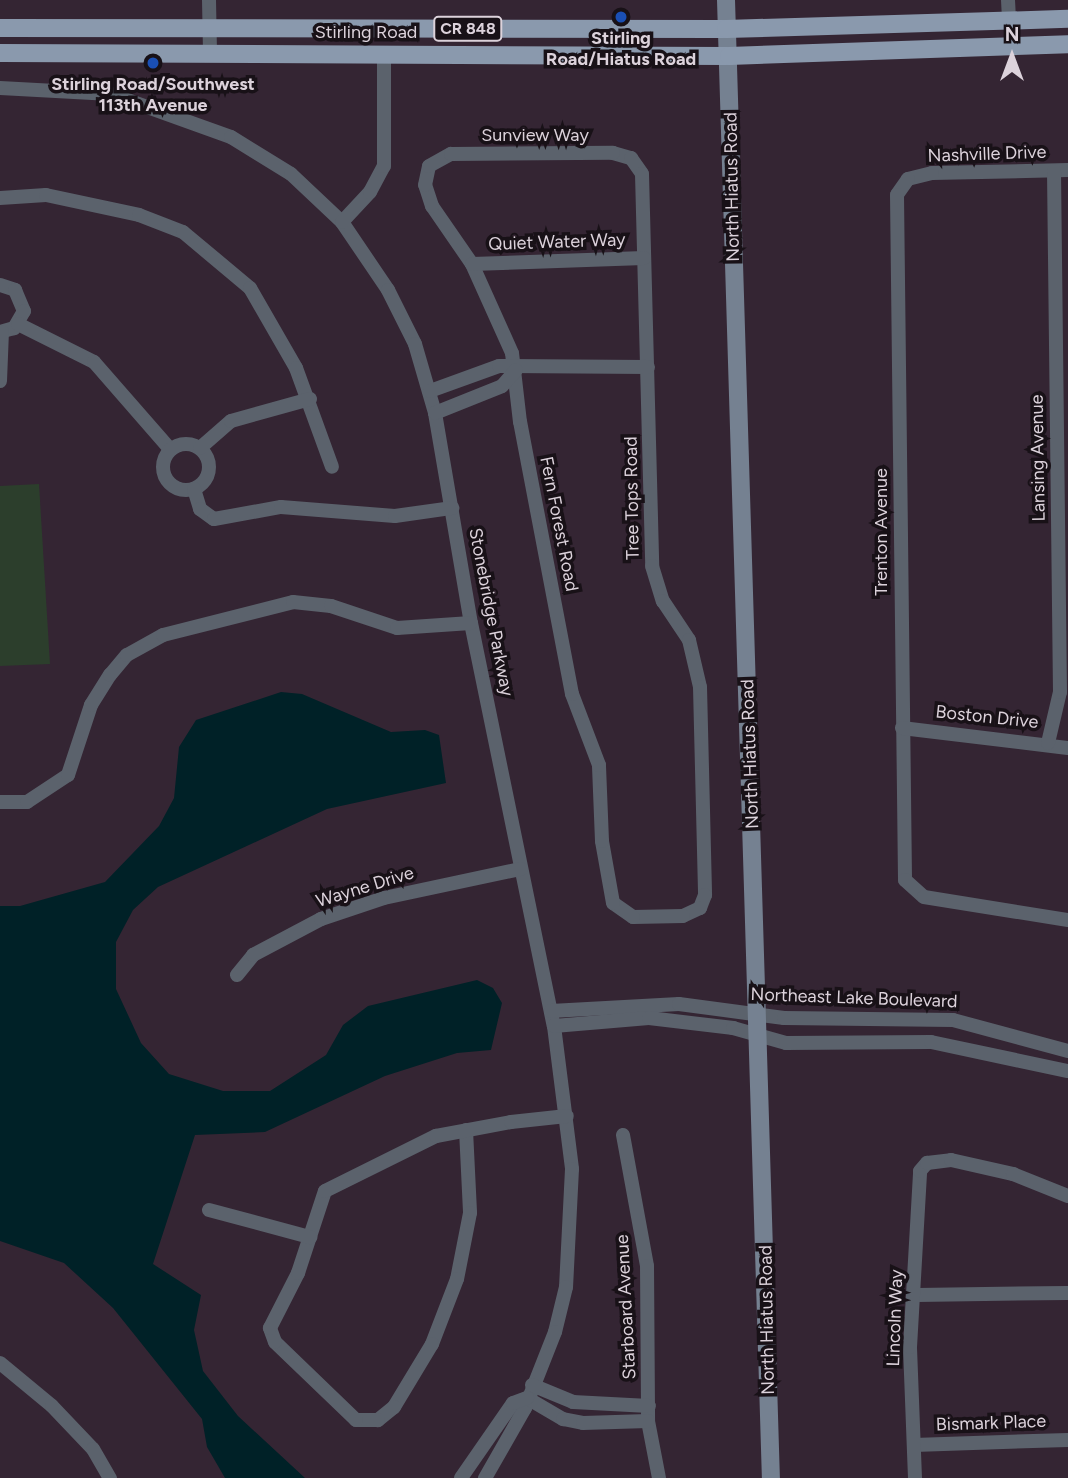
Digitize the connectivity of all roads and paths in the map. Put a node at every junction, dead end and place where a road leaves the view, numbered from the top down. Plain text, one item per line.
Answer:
1 (209, 0) edge
2 (726, 0) edge
3 (1008, 0) edge
4 (1068, 19) edge
5 (1009, 20) junction
6 (0, 28) edge
7 (210, 28) junction
8 (726, 29) junction
9 (1068, 44) edge
10 (0, 53) edge
11 (210, 53) junction
12 (384, 53) junction
13 (729, 56) junction
14 (0, 88) edge
15 (435, 159) joint
16 (635, 161) joint
17 (1061, 171) edge
18 (908, 179) joint
19 (0, 198) edge
20 (342, 222) junction
21 (644, 258) junction
22 (472, 264) junction
23 (0, 285) edge
24 (18, 324) junction
25 (1, 332) edge
26 (648, 367) junction
27 (516, 370) junction
28 (0, 381) edge
29 (430, 391) junction
30 (310, 399) junction
31 (435, 413) junction
32 (200, 448) junction
33 (170, 449) junction
34 (332, 467) dead end
35 (194, 489) junction
36 (452, 508) junction
37 (471, 623) junction
38 (902, 728) junction
39 (1048, 743) junction
40 (1068, 748) edge
41 (0, 802) edge
42 (521, 869) junction
43 (621, 913) joint
44 (1068, 920) edge
45 (237, 975) dead end
46 (551, 1011) junction
47 (759, 1015) junction
48 (932, 1018) junction
49 (554, 1026) junction
50 (759, 1036) junction
51 (931, 1042) junction
52 (1068, 1051) edge
53 (1068, 1071) edge
54 (567, 1116) junction
55 (466, 1130) junction
56 (623, 1135) dead end
57 (1068, 1196) edge
58 (209, 1210) dead end
59 (310, 1237) junction
60 (1068, 1293) edge
61 (917, 1295) junction
62 (0, 1363) edge
63 (530, 1392) junction
64 (649, 1406) junction
65 (648, 1421) junction
66 (1068, 1440) edge
67 (914, 1445) junction
68 (110, 1478) edge
69 (461, 1478) edge
70 (485, 1478) edge
71 (659, 1478) edge
72 (771, 1478) edge
73 (915, 1478) edge

1 - 7 street
2 - 8 street, North Hiatus Road
3 - 5 street
4 - 5 main road, Stirling Road / CR 848
5 - 8 main road, Stirling Road / CR 848
6 - 7 main road, Stirling Road / CR 848
7 - 8 main road, Stirling Road / CR 848
7 - 11 street
8 - 13 street, North Hiatus Road
9 - 13 main road, Stirling Road / CR 848
10 - 11 main road, Stirling Road / CR 848
11 - 12 main road, Stirling Road / CR 848
12 - 13 main road, Stirling Road / CR 848
12 - 20 street
13 - 47 street, North Hiatus Road
14 - 20 street, Stonebridge Parkway
15 - 16 street, Sunview Way
15 - 22 street, Fern Forest Road
16 - 21 street, Tree Tops Road
17 - 18 street, Nashville Drive
17 - 39 street, Lansing Avenue
18 - 38 street, Trenton Avenue
19 - 30 street
20 - 29 street, Stonebridge Parkway
21 - 22 street, Quiet Water Way
21 - 26 street, Tree Tops Road
22 - 27 street, Fern Forest Road
23 - 24 street
24 - 25 street
24 - 33 street
25 - 28 street
26 - 27 street
26 - 43 street, Tree Tops Road
27 - 29 street
27 - 31 street
27 - 43 street, Fern Forest Road
29 - 31 street, Stonebridge Parkway
30 - 32 street
30 - 34 street
31 - 36 street, Stonebridge Parkway
32 - 33 street
32 - 35 street
33 - 35 street
35 - 36 street
36 - 37 street, Stonebridge Parkway
37 - 41 street
37 - 42 street, Stonebridge Parkway
38 - 39 street, Boston Drive
38 - 44 street, Trenton Avenue
39 - 40 street, Boston Drive
42 - 45 street, Wayne Drive
42 - 46 street, Stonebridge Parkway
46 - 47 street, Northeast Lake Boulevard
46 - 49 street, Stonebridge Parkway
47 - 48 street, Northeast Lake Boulevard
47 - 50 street, North Hiatus Road
48 - 51 street
48 - 52 street, Northeast Lake Boulevard
49 - 50 street
49 - 54 street, Stonebridge Parkway
50 - 51 street
50 - 72 street, North Hiatus Road
51 - 53 street
54 - 55 street
54 - 63 street, Stonebridge Parkway
55 - 59 street
55 - 59 street
56 - 64 street, Starboard Avenue
57 - 61 street, Lincoln Way
58 - 59 street
60 - 61 street
61 - 67 street, Lincoln Way
62 - 68 street
63 - 64 street
63 - 65 street
63 - 69 street, Stonebridge Parkway
63 - 70 street, Stonebridge Parkway
64 - 65 street, Starboard Avenue
65 - 71 street, Starboard Avenue
66 - 67 street, Bismark Place
67 - 73 street, Lincoln Way

